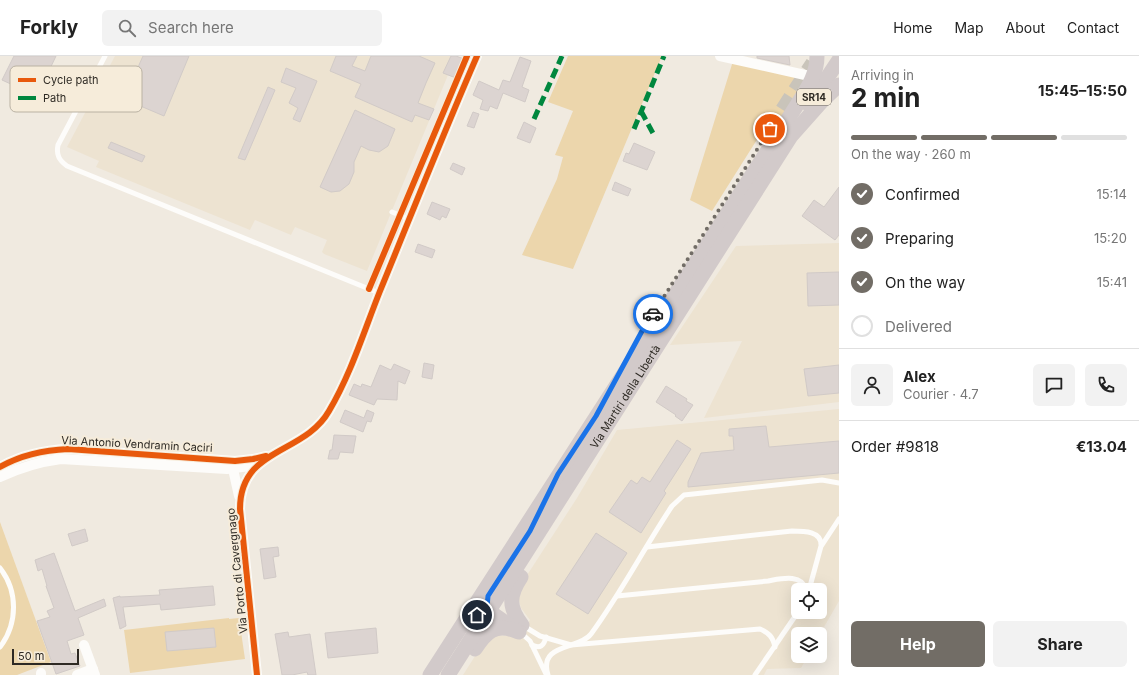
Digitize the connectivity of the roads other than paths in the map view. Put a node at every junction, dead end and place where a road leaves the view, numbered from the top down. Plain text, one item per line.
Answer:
1 (105, 56) edge
2 (720, 56) edge
3 (817, 56) edge
4 (474, 57) edge
5 (839, 60) edge
6 (100, 66) edge
7 (814, 77) junction
8 (839, 85) edge
9 (75, 112) edge
10 (770, 129) tunnel mouth
11 (791, 136) junction
12 (392, 212) dead end
13 (409, 219) junction
14 (379, 293) junction
15 (596, 416) junction
16 (271, 456) junction
17 (224, 460) junction
18 (258, 465) junction
19 (0, 467) edge
20 (233, 469) junction
21 (0, 477) edge
22 (556, 479) junction
23 (839, 483) edge
24 (566, 491) junction
25 (240, 500) junction
26 (839, 519) edge
27 (821, 546) junction
28 (647, 547) junction
29 (0, 568) edge
30 (803, 583) edge
31 (810, 583) edge
32 (617, 596) junction
33 (489, 608) junction
34 (793, 619) edge
35 (520, 628) junction
36 (546, 638) junction
37 (84, 645) dead end
38 (532, 645) junction
39 (571, 645) junction
40 (0, 647) edge
41 (775, 647) junction
42 (94, 672) edge
43 (77, 675) edge
44 (257, 675) edge
45 (430, 675) edge
46 (438, 675) edge
47 (448, 675) edge
48 (459, 675) edge
49 (548, 675) edge
50 (755, 675) edge

1 - 6 lane
2 - 7 street
3 - 7 main road, Via Martiri della Libertà / SR14
4 - 13 street, Via Porto di Cavergnago
5 - 11 main road, SR14
7 - 15 main road, Via Martiri della Libertà / SR14
8 - 11 main road, Via Martiri della Libertà / SR14
9 - 14 lane
10 - 15 main road, Via Martiri della Libertà / SR14
11 - 24 main road, Via Martiri della Libertà / SR14
12 - 13 lane
13 - 14 street, Via Porto di Cavergnago
14 - 16 street, Via Porto di Cavergnago
15 - 22 main road, Via Martiri della Libertà / SR14
16 - 17 street, Via Antonio Vendramin Caciri
16 - 18 street, Via Porto di Cavergnago
17 - 19 street, Via Antonio Vendramin Caciri
17 - 20 street, Via Antonio Vendramin Caciri
18 - 20 street
18 - 25 street, Via Porto di Cavergnago
20 - 21 street
20 - 25 street
22 - 33 main road
22 - 45 main road, Via Martiri della Libertà / SR14
23 - 28 lane
24 - 33 main road, Via Martiri della Libertà / SR14
24 - 35 main road
25 - 44 street, Via Porto di Cavergnago
26 - 27 lane
27 - 28 lane
27 - 31 lane
28 - 32 lane
29 - 40 lane
30 - 32 lane
32 - 39 lane
33 - 35 main road
33 - 46 main road
33 - 47 main road, Via Martiri della Libertà / SR14
34 - 41 lane
35 - 36 lane
35 - 38 lane
35 - 48 main road
36 - 38 lane
36 - 39 lane
37 - 42 street
38 - 49 lane
39 - 41 lane
39 - 49 lane
41 - 50 lane
42 - 43 street

